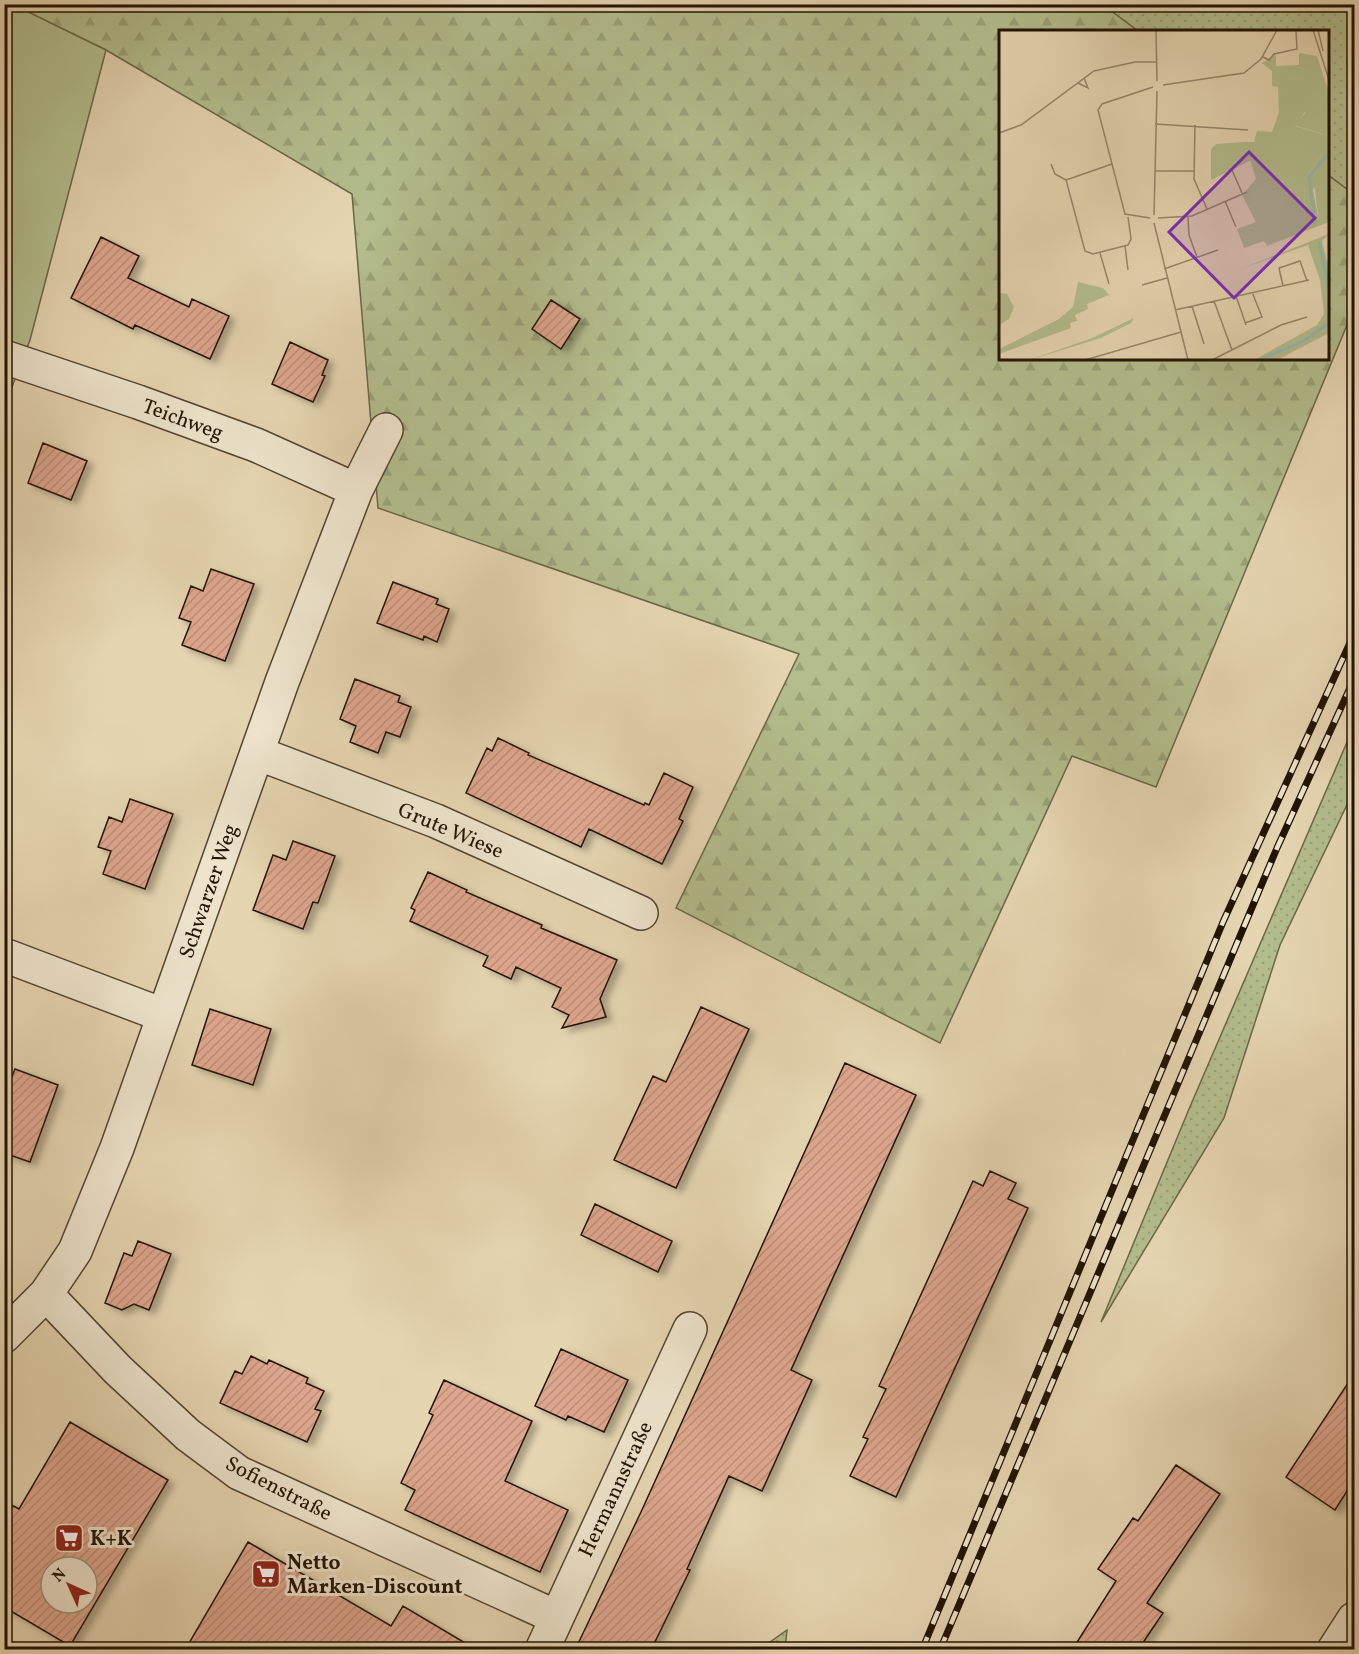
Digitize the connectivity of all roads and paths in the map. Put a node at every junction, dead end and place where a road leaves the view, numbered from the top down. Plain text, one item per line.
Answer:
1 (7, 358) dead end
2 (386, 430) dead end
3 (356, 490) junction
4 (257, 753) junction
5 (641, 913) dead end
6 (4, 955) edge
7 (163, 1015) junction
8 (46, 1294) junction
9 (690, 1329) dead end
10 (4, 1336) edge
11 (556, 1617) junction
12 (1354, 1621) edge
13 (542, 1650) edge
14 (1334, 1650) edge

1 - 3 street, Teichweg
2 - 3 street, Schwarzer Weg
3 - 4 street, Schwarzer Weg
4 - 5 street, Grute Wiese
4 - 7 street, Schwarzer Weg
6 - 7 street
7 - 8 street, Schwarzer Weg
8 - 10 street, Schwarzer Weg
8 - 11 street, Sofienstraße
9 - 11 street, Hermannstraße
11 - 13 street, Hermannstraße
12 - 14 street

